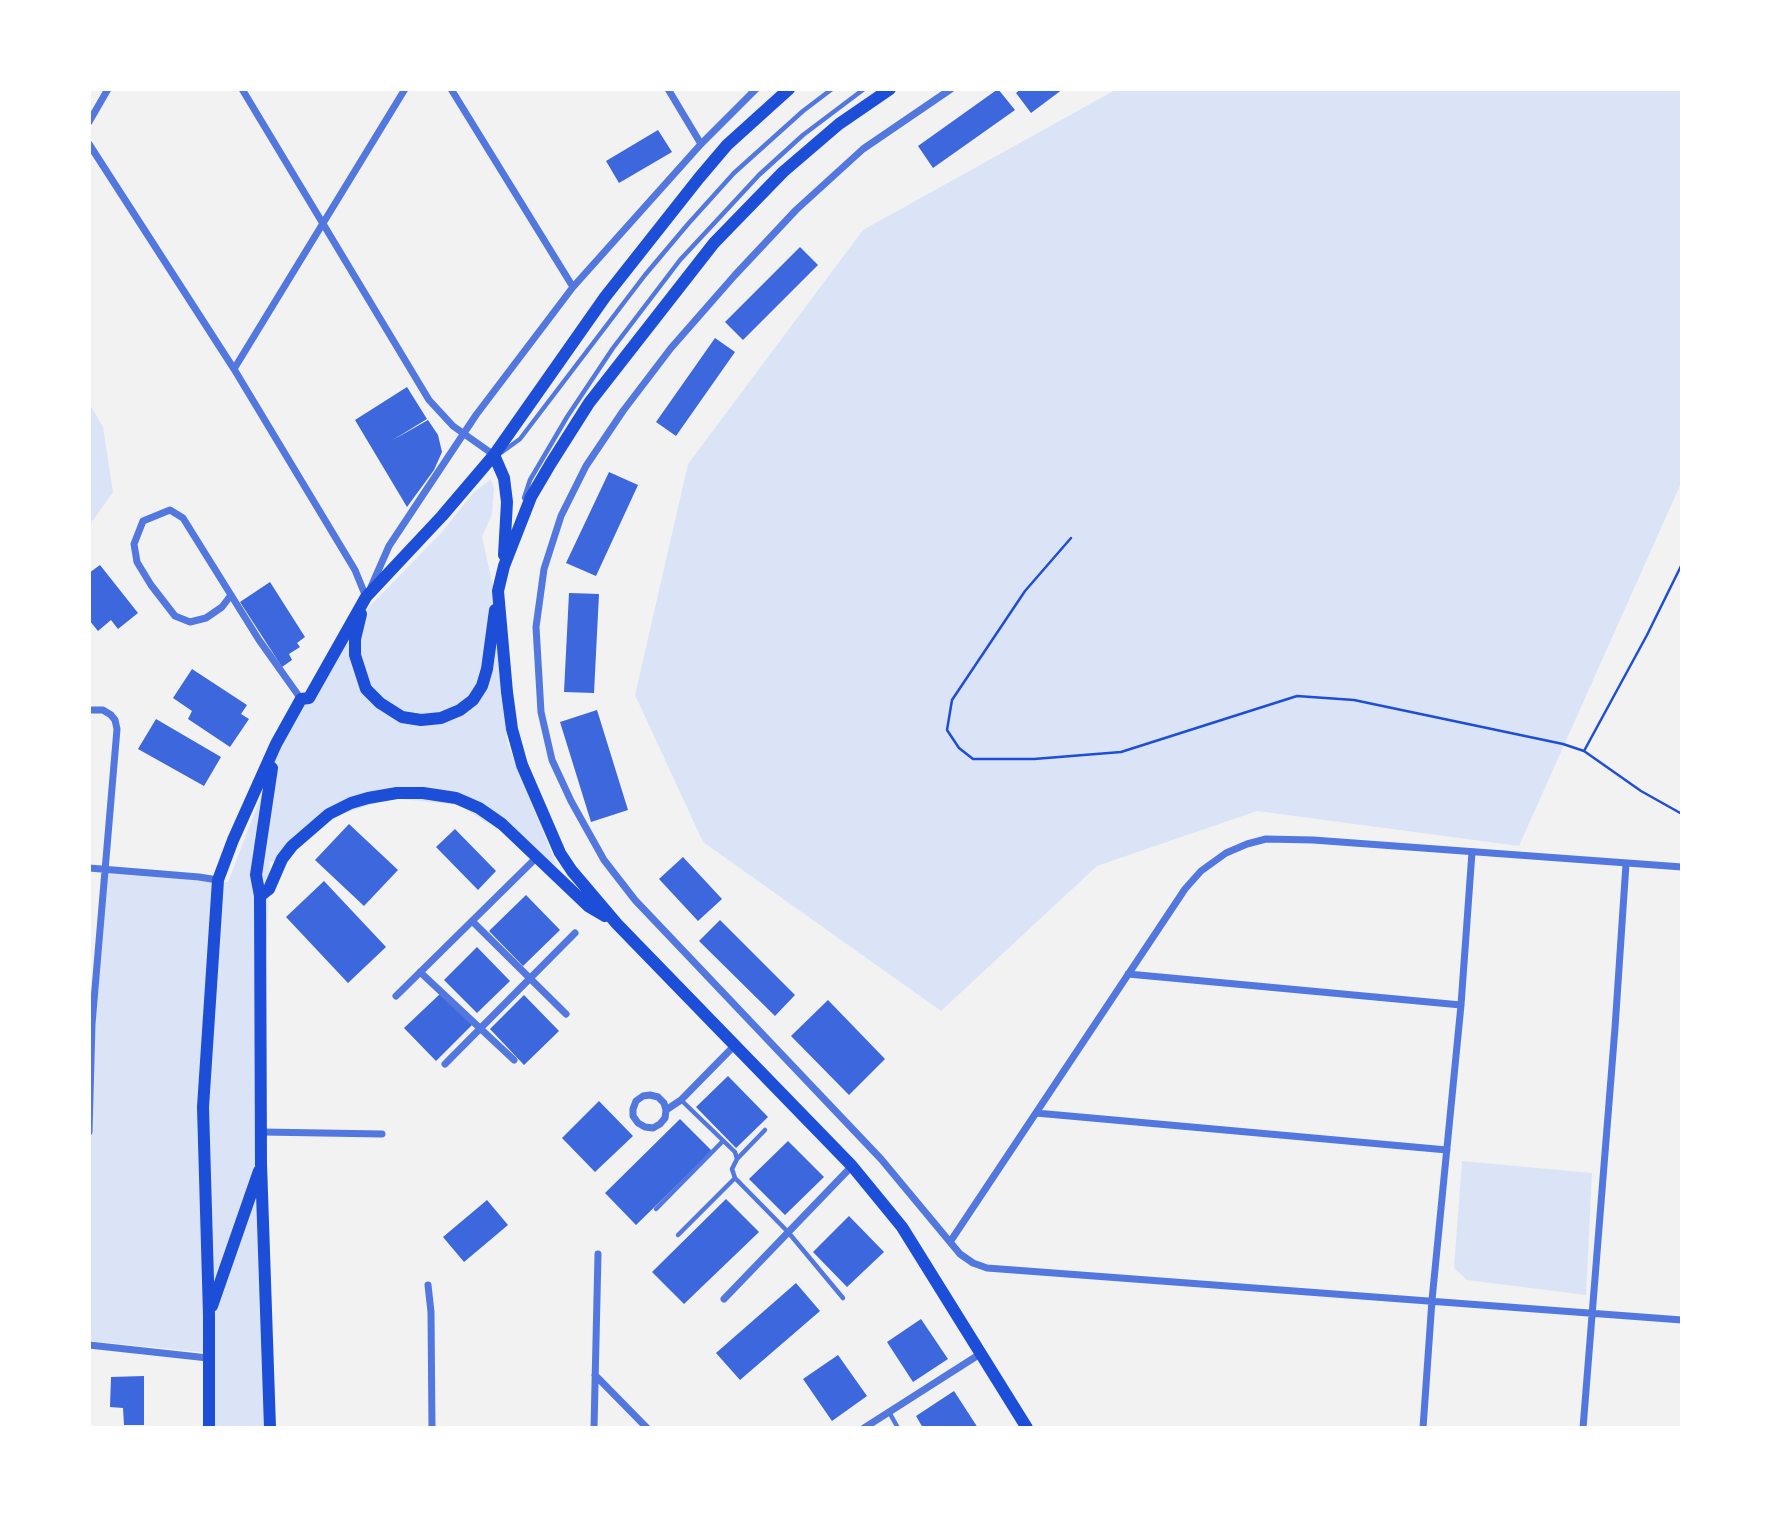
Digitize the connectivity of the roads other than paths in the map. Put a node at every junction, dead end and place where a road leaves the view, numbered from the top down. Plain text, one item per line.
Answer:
1 (108, 89) edge
2 (242, 89) edge
3 (405, 89) edge
4 (451, 89) edge
5 (668, 89) edge
6 (757, 89) edge
7 (789, 89) edge
8 (832, 89) edge
9 (864, 89) edge
10 (890, 89) edge
11 (951, 89) edge
12 (89, 122) edge
13 (89, 144) edge
14 (701, 144) junction
15 (323, 226) junction
16 (573, 287) junction
17 (234, 369) junction
18 (465, 433) junction
19 (494, 456) junction
20 (504, 566) junction
21 (498, 591) junction
22 (231, 595) junction
23 (366, 597) junction
24 (301, 699) junction
25 (89, 710) edge
26 (276, 744) junction
27 (1472, 852) junction
28 (536, 858) junction
29 (1626, 864) junction
30 (1682, 867) edge
31 (89, 869) edge
32 (104, 869) junction
33 (218, 880) junction
34 (260, 896) junction
35 (472, 921) junction
36 (617, 924) junction
37 (575, 933) dead end
38 (420, 972) junction
39 (1128, 974) junction
40 (529, 978) junction
41 (396, 996) dead end
42 (1461, 1005) junction
43 (566, 1014) dead end
44 (91, 1024) edge
45 (482, 1029) junction
46 (736, 1045) junction
47 (514, 1060) dead end
48 (445, 1064) dead end
49 (681, 1100) junction
50 (666, 1110) junction
51 (1036, 1113) junction
52 (765, 1130) dead end
53 (89, 1132) edge
54 (262, 1132) junction
55 (383, 1134) dead end
56 (723, 1141) junction
57 (1447, 1150) junction
58 (737, 1158) junction
59 (261, 1164) junction
60 (852, 1166) junction
61 (734, 1178) junction
62 (656, 1209) dead end
63 (788, 1232) junction
64 (678, 1235) dead end
65 (950, 1242) junction
66 (598, 1255) dead end
67 (428, 1285) dead end
68 (843, 1298) dead end
69 (724, 1299) dead end
70 (1432, 1300) junction
71 (1592, 1313) junction
72 (209, 1315) junction
73 (1682, 1320) edge
74 (89, 1345) edge
75 (980, 1354) junction
76 (208, 1358) junction
77 (595, 1376) junction
78 (889, 1412) junction
79 (209, 1428) edge
80 (270, 1428) edge
81 (432, 1428) edge
82 (594, 1428) edge
83 (647, 1428) edge
84 (864, 1428) edge
85 (898, 1428) edge
86 (1027, 1428) edge
87 (1423, 1428) edge
88 (1583, 1428) edge

1 - 12 street
2 - 15 street
3 - 15 street
4 - 16 street
5 - 14 street
6 - 14 street
7 - 19 main road
8 - 19 lane
9 - 20 lane
10 - 20 main road
11 - 65 street
13 - 17 street
14 - 16 street
15 - 17 street
15 - 18 street
16 - 18 street
17 - 23 street
18 - 19 street
18 - 23 street
19 - 20 main road
19 - 23 main road
20 - 21 main road
21 - 23 main road
21 - 36 main road
22 - 22 street
22 - 24 street
23 - 24 main road
24 - 26 main road
25 - 32 street
26 - 33 main road
26 - 34 main road
27 - 29 street
27 - 39 street
27 - 42 street
28 - 34 main road
28 - 35 street
28 - 36 main road
29 - 30 street
29 - 71 street
31 - 32 street
32 - 33 street
32 - 44 street
33 - 72 main road
34 - 54 main road
35 - 38 street
35 - 40 street
36 - 46 main road
37 - 40 street
38 - 41 street
38 - 45 street
39 - 42 street
39 - 51 street
40 - 43 street
40 - 45 street
42 - 57 street
44 - 53 street
45 - 47 street
45 - 48 street
46 - 49 street
46 - 60 main road
49 - 50 street
49 - 56 lane
50 - 50 street
51 - 57 street
51 - 65 street
52 - 58 lane
54 - 55 street
54 - 59 main road
56 - 58 lane
56 - 62 lane
57 - 70 street
58 - 61 lane
59 - 72 main road
59 - 80 main road
60 - 63 street
60 - 75 main road
61 - 63 lane
61 - 64 lane
63 - 68 lane
63 - 69 street
65 - 70 street
66 - 77 street
67 - 81 street
70 - 71 street
70 - 87 street
71 - 73 street
71 - 88 street
72 - 76 main road
74 - 76 street
75 - 78 street
75 - 86 main road
76 - 79 main road
77 - 82 street
77 - 83 street
78 - 84 street
78 - 85 lane

